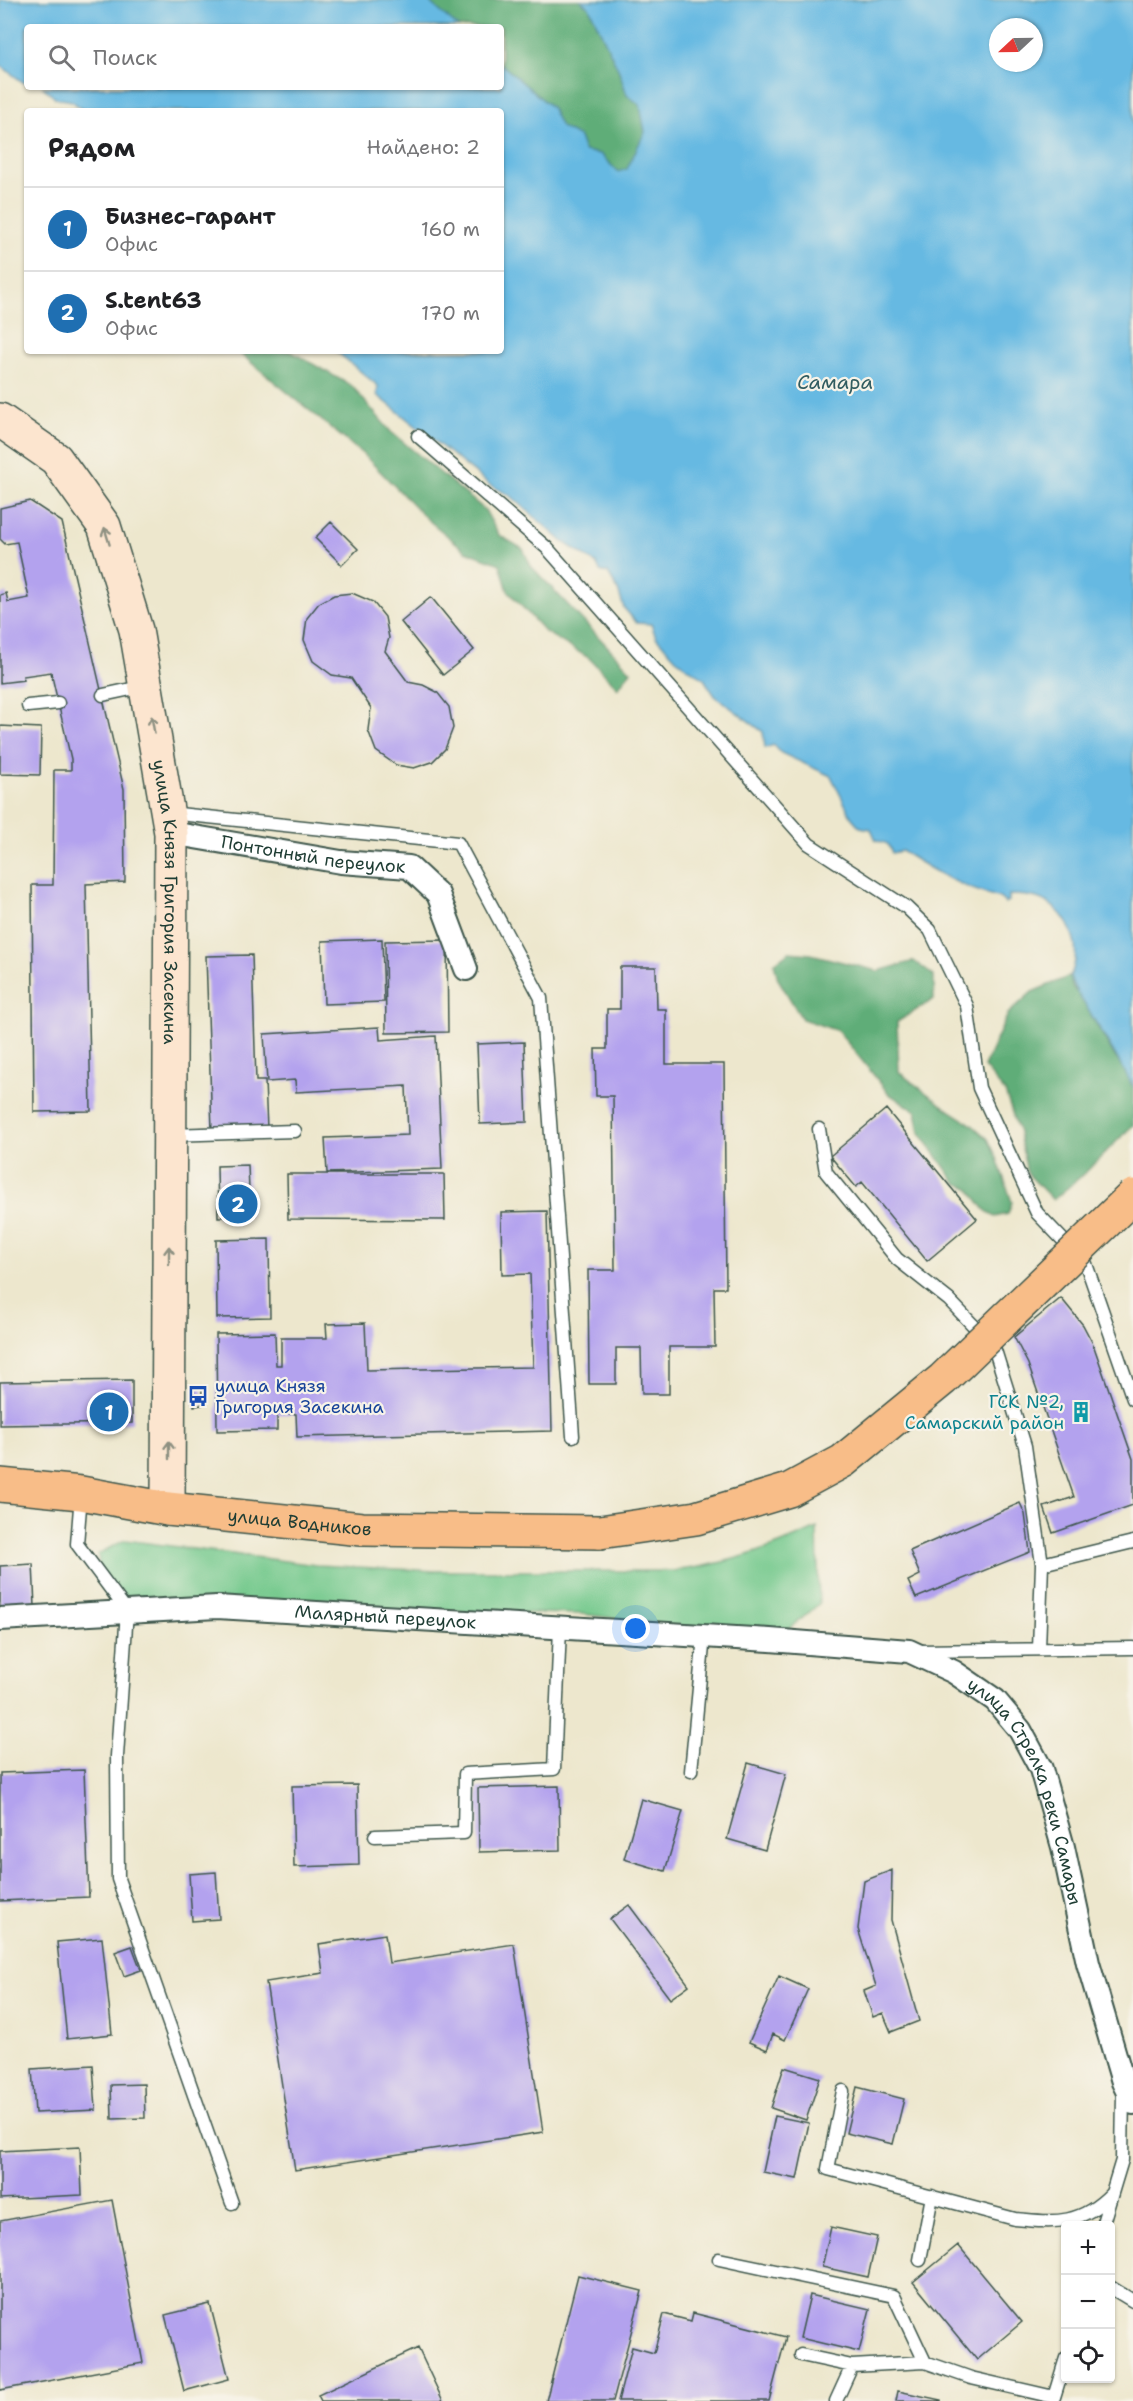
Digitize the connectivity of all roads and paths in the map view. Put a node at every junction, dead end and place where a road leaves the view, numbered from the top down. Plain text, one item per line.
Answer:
1 (0, 420) edge
2 (418, 436) dead end
3 (146, 686) junction
4 (103, 695) dead end
5 (58, 703) dead end
6 (28, 706) dead end
7 (169, 823) junction
8 (466, 969) dead end
9 (819, 1129) dead end
10 (295, 1131) dead end
11 (170, 1135) junction
12 (1133, 1196) edge
13 (1133, 1400) edge
14 (573, 1436) dead end
15 (0, 1485) edge
16 (81, 1493) junction
17 (168, 1509) junction
18 (1133, 1542) edge
19 (1042, 1564) junction
20 (127, 1611) junction
21 (0, 1619) edge
22 (560, 1628) junction
23 (704, 1636) junction
24 (770, 1640) joint
25 (1133, 1648) edge
26 (1039, 1649) junction
27 (909, 1651) junction
28 (691, 1771) dead end
29 (375, 1836) dead end
30 (1124, 2082) junction
31 (843, 2091) dead end
32 (1133, 2103) edge
33 (1112, 2193) junction
34 (932, 2196) junction
35 (232, 2203) dead end
36 (1104, 2221) edge
37 (719, 2259) dead end
38 (920, 2260) dead end
39 (1115, 2291) edge
40 (1133, 2301) edge
41 (801, 2355) dead end
42 (925, 2362) junction
43 (852, 2366) junction
44 (1061, 2372) edge
45 (836, 2401) edge

3 -> 1 main road, улица Князя Григория Засекина
2 - 13 lane
3 - 4 lane
7 -> 3 main road, улица Князя Григория Засекина
5 - 6 lane
7 - 8 street, Понтонный переулок
7 - 11 main road, улица Князя Григория Засекина
7 - 14 lane
9 - 19 lane
10 - 11 lane
17 -> 11 main road, улица Князя Григория Засекина
12 - 17 main road, улица Водников, bridge
15 - 16 main road, улица Водников
16 - 17 main road, улица Водников
16 - 20 lane
18 - 19 lane
19 - 26 lane
20 - 21 street, Малярный переулок
20 - 22 street, Малярный переулок
20 - 35 lane
22 - 23 street, Малярный переулок
22 - 29 lane
23 - 24 street, Малярный переулок
23 - 28 lane
24 - 27 street, улица Стрелка реки Самары
25 - 26 lane
26 - 27 lane
27 - 30 street, улица Стрелка реки Самары
30 - 32 street, улица Стрелка реки Самары
30 - 33 lane
31 - 34 lane
33 - 34 lane
33 - 36 lane
34 - 38 lane
37 - 42 lane
39 - 40 lane
41 - 43 lane
42 - 43 lane
42 - 44 lane
43 - 45 lane

